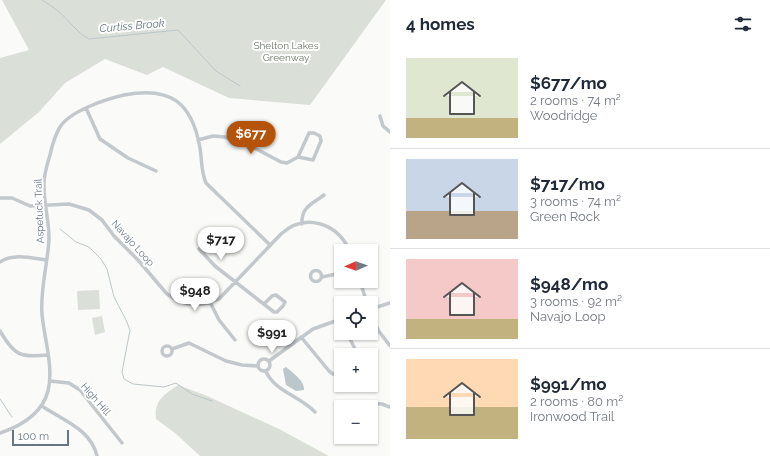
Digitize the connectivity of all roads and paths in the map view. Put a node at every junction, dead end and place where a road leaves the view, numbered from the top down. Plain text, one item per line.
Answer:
1 (86, 108) junction
2 (380, 116) dead end
3 (390, 132) edge
4 (198, 140) junction
5 (298, 157) junction
6 (156, 171) dead end
7 (324, 195) dead end
8 (0, 198) edge
9 (46, 205) junction
10 (302, 224) junction
11 (270, 244) junction
12 (346, 244) edge
13 (199, 249) dead end
14 (46, 260) junction
15 (0, 262) edge
16 (334, 274) edge
17 (322, 277) dead end
18 (236, 282) junction
19 (210, 302) junction
20 (390, 303) edge
21 (264, 304) junction
22 (378, 307) edge
23 (334, 321) edge
24 (378, 330) edge
25 (0, 331) edge
26 (301, 337) junction
27 (235, 340) dead end
28 (390, 346) edge
29 (172, 349) dead end
30 (47, 355) junction
31 (269, 361) junction
32 (258, 366) junction
33 (266, 372) junction
34 (334, 374) edge
35 (50, 381) junction
36 (378, 404) edge
37 (42, 406) junction
38 (390, 407) edge
39 (315, 412) dead end
40 (0, 433) edge
41 (122, 443) dead end
42 (97, 456) edge

1 - 4 street, Aspetuck Trail
1 - 6 street
1 - 9 street, Aspetuck Trail
2 - 3 street
4 - 5 street
4 - 11 street, Aspetuck Trail
5 - 5 street
7 - 10 street
8 - 9 street, Navajo Loop
9 - 14 street, Aspetuck Trail
9 - 19 street, Navajo Loop
10 - 11 street, Navajo Loop
10 - 12 street, Navajo Loop
11 - 18 street, Navajo Loop
13 - 18 street
14 - 15 street
14 - 30 street, Aspetuck Trail
16 - 17 street
18 - 19 street, Navajo Loop
18 - 21 street
19 - 27 street
20 - 22 street
21 - 21 street
23 - 26 street
24 - 28 street
25 - 30 street
26 - 31 street
26 - 34 street
29 - 32 street
30 - 35 street, Aspetuck Trail
31 - 32 street
31 - 33 street
32 - 33 street
33 - 39 street
35 - 37 street, Aspetuck Trail
35 - 41 street, High Hill
36 - 38 street
37 - 40 street
37 - 42 street

